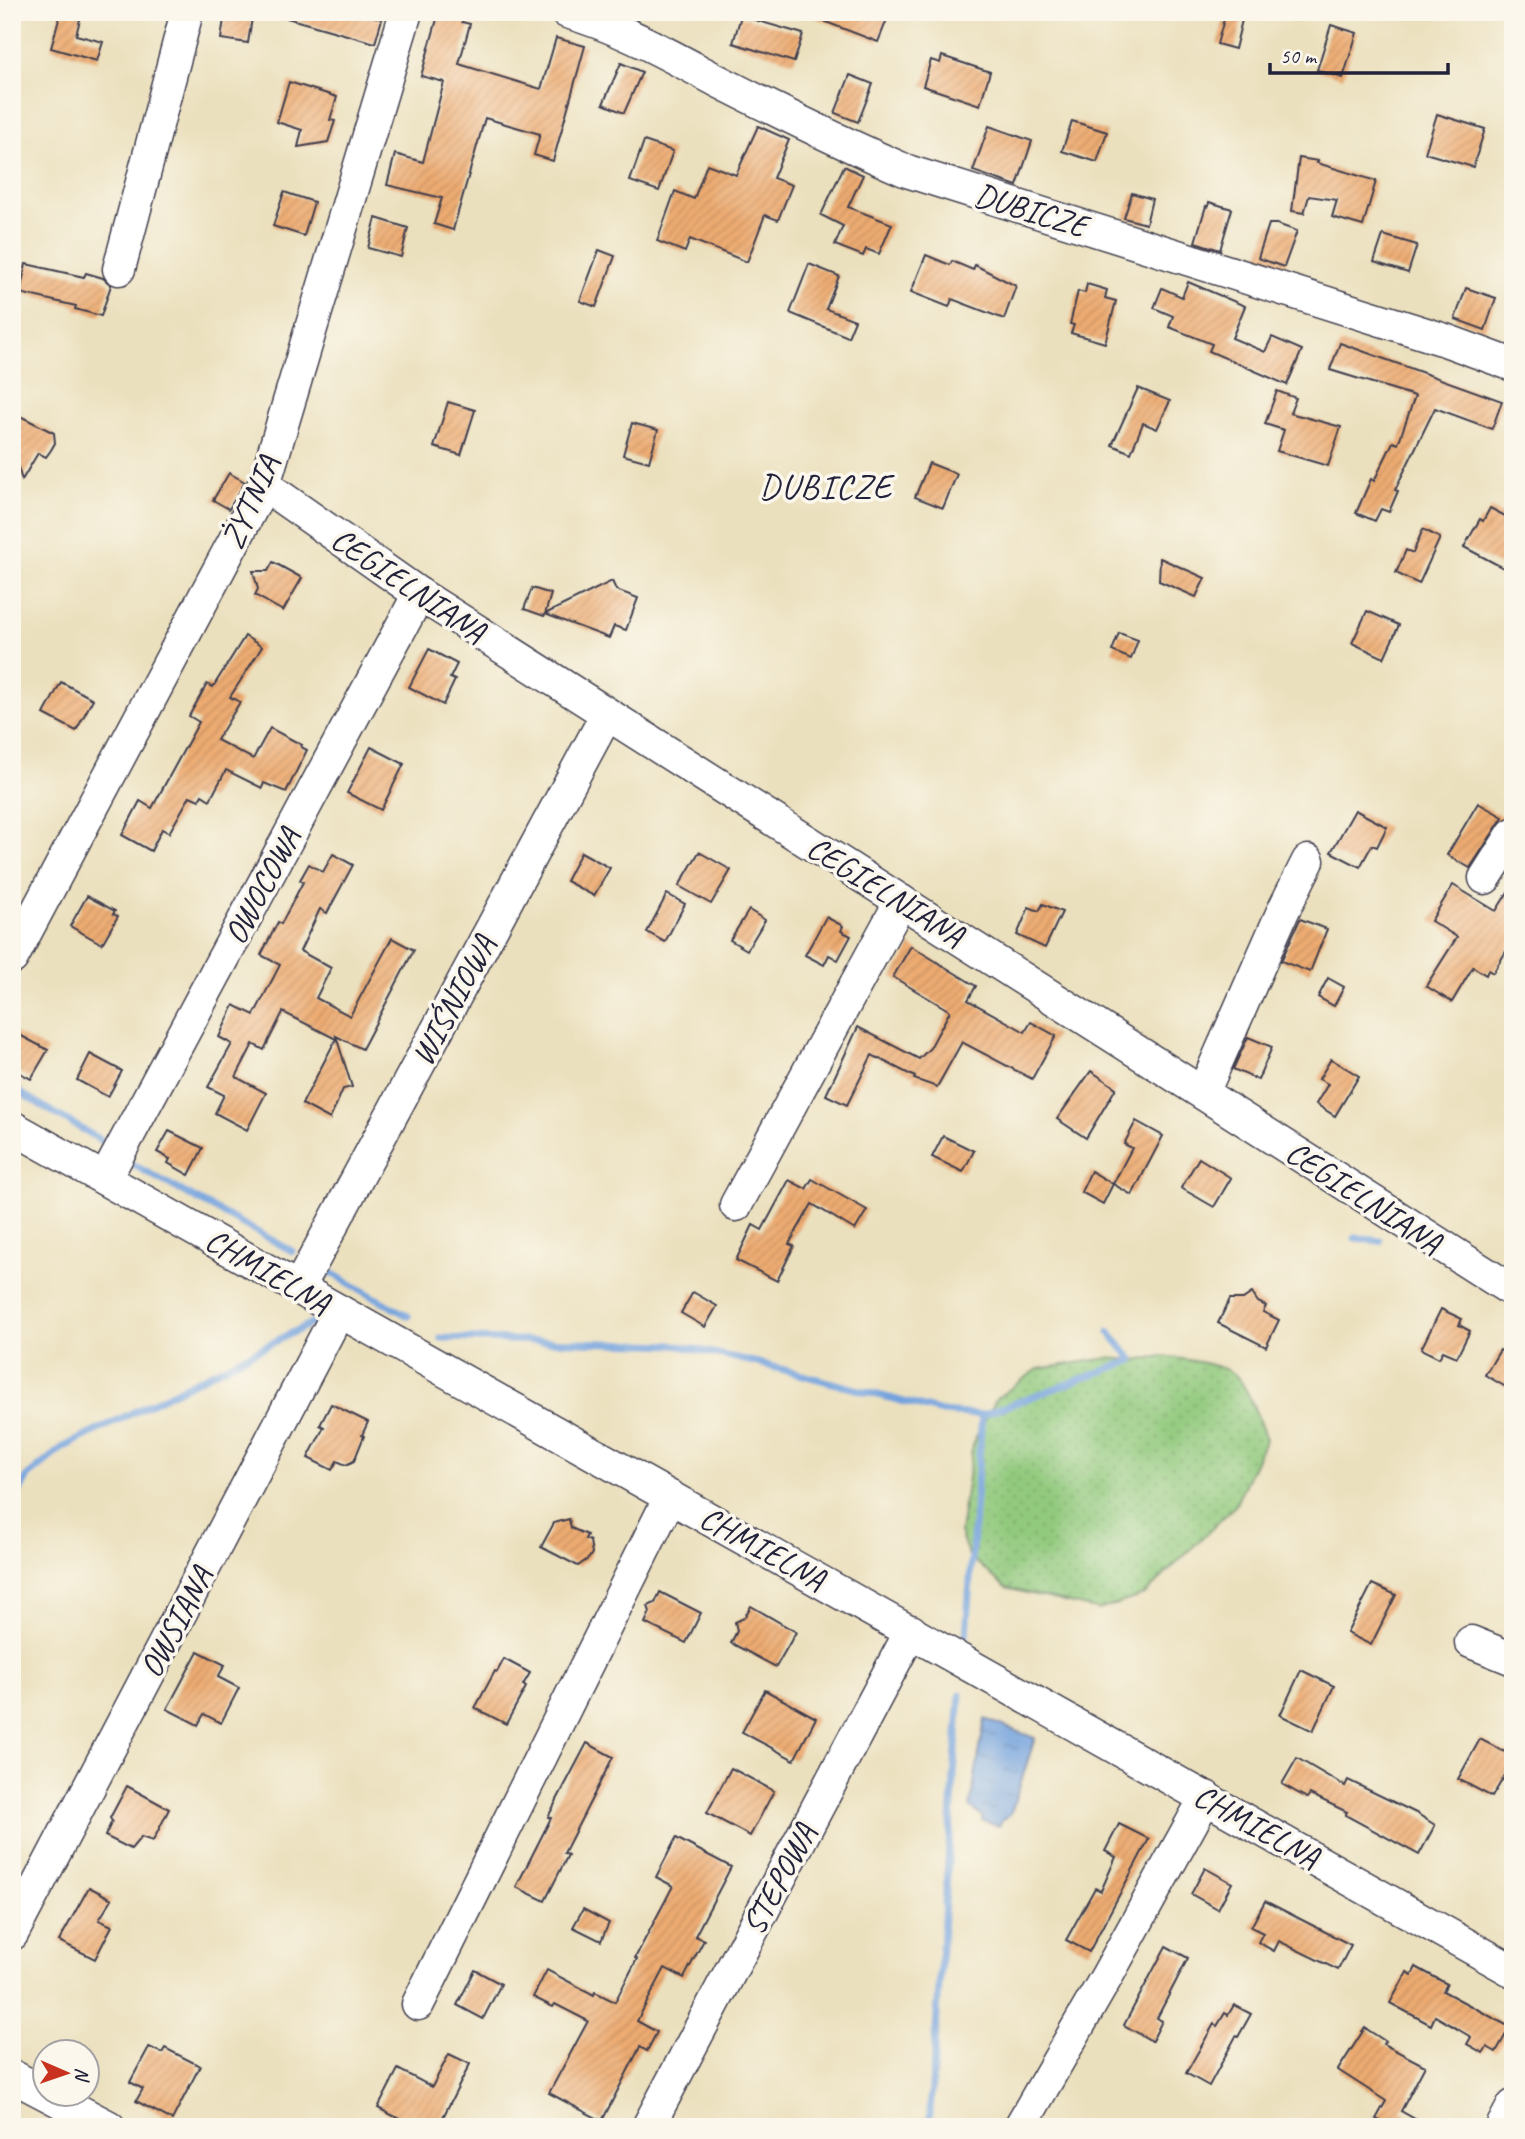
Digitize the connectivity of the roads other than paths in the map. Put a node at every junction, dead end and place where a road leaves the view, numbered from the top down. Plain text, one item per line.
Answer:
1 (187, 12) edge
2 (406, 12) edge
3 (567, 12) edge
4 (118, 269) dead end
5 (1513, 365) edge
6 (264, 485) junction
7 (419, 594) junction
8 (607, 714) junction
9 (1513, 834) edge
10 (1308, 861) dead end
11 (1485, 878) dead end
12 (901, 901) junction
13 (12, 958) edge
14 (1203, 1093) junction
15 (12, 1127) edge
16 (105, 1179) junction
17 (736, 1205) dead end
18 (299, 1287) junction
19 (1513, 1292) edge
20 (339, 1311) junction
21 (670, 1497) junction
22 (911, 1631) junction
23 (1471, 1642) dead end
24 (1513, 1658) edge
25 (1206, 1797) junction
26 (12, 1934) edge
27 (1513, 1971) edge
28 (418, 2004) dead end
29 (12, 2076) edge
30 (1513, 2106) edge
31 (108, 2127) edge
32 (648, 2127) edge
33 (1020, 2127) edge
34 (1502, 2127) edge

1 - 4 street
2 - 6 street, ŻYTNIA
3 - 5 street, DUBICZE
6 - 7 street, CEGIELNIANA
6 - 13 street, ŻYTNIA
7 - 8 street, CEGIELNIANA
7 - 16 street, OWOCOWA
8 - 12 street, CEGIELNIANA
8 - 18 street, WIŚNIOWA
9 - 11 street
10 - 14 street
12 - 14 street, CEGIELNIANA
12 - 17 street
14 - 19 street, CEGIELNIANA
15 - 16 street, CHMIELNA
16 - 18 street, CHMIELNA
18 - 20 street, CHMIELNA
20 - 21 street, CHMIELNA
20 - 26 street, OWSIANA
21 - 22 street, CHMIELNA
21 - 28 street
22 - 25 street, CHMIELNA
22 - 32 street, STEPOWA
23 - 24 street
25 - 27 street, CHMIELNA
25 - 33 street
29 - 31 street
30 - 34 street

